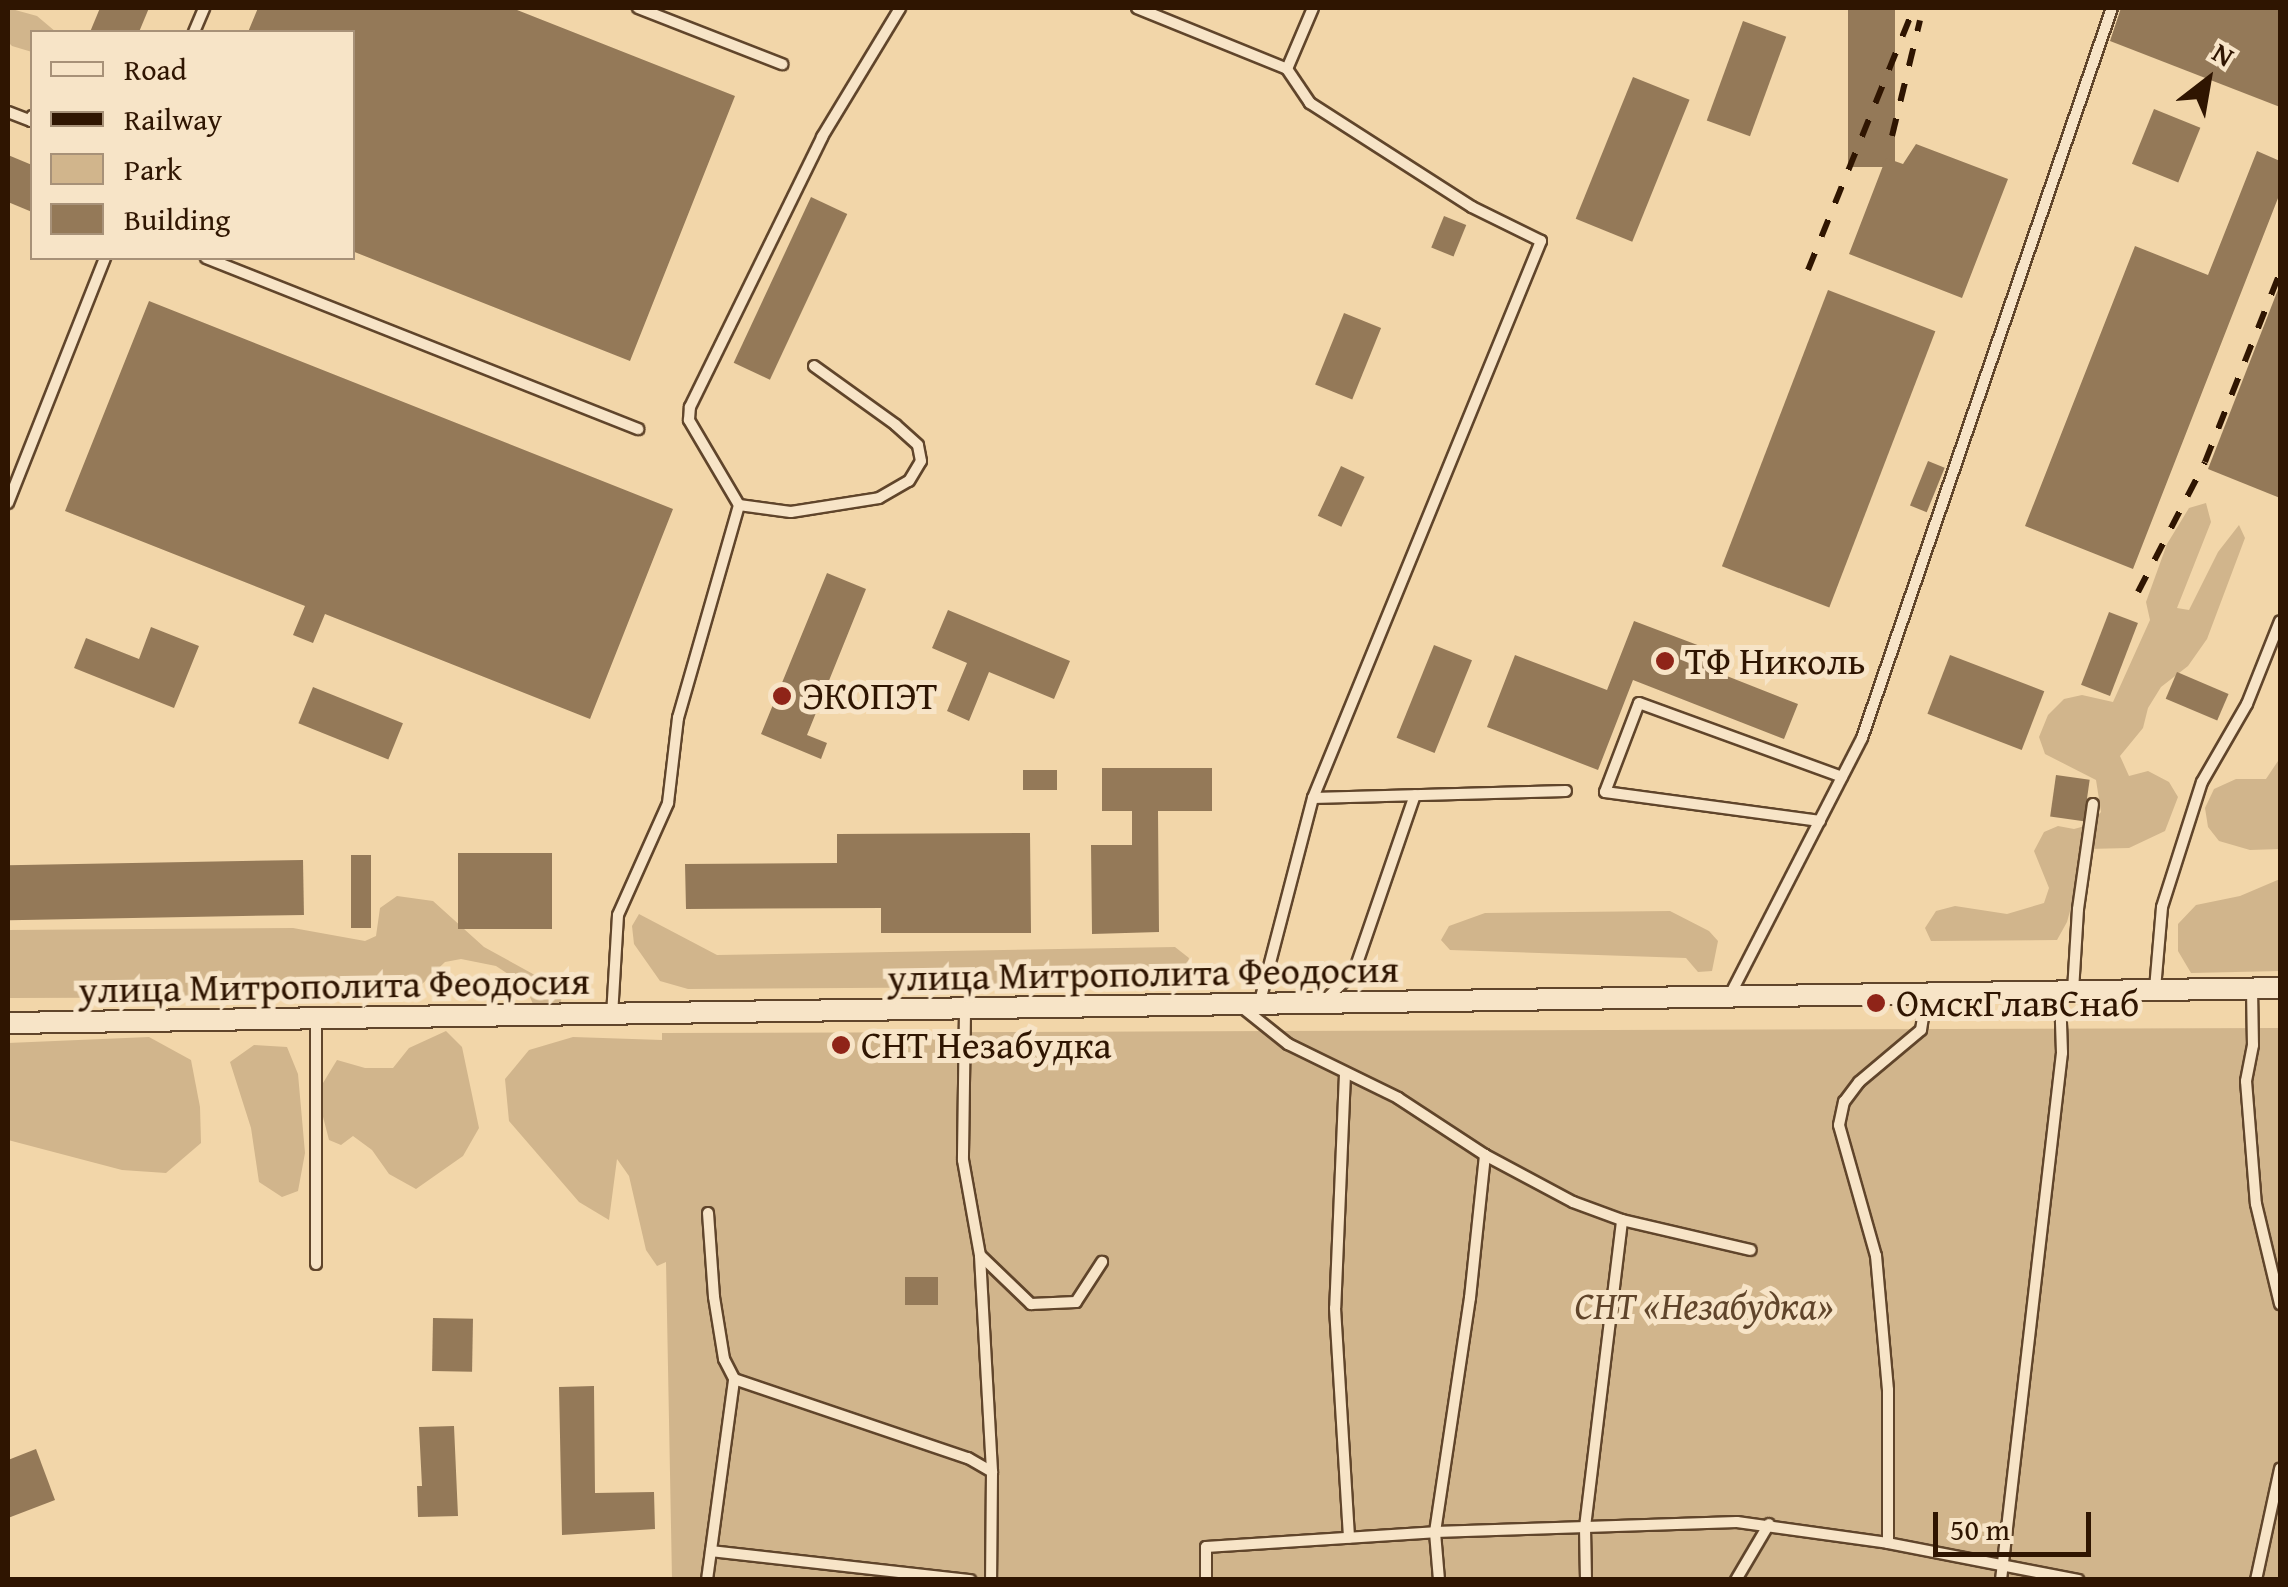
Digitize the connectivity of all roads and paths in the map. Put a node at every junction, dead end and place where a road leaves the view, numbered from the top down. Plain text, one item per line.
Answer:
1 (638, 8) edge
2 (900, 8) edge
3 (1137, 8) edge
4 (1312, 8) edge
5 (2112, 8) edge
6 (782, 64) dead end
7 (1287, 70) junction
8 (104, 260) edge
9 (211, 260) edge
10 (814, 366) dead end
11 (638, 429) dead end
12 (8, 503) edge
13 (738, 505) junction
14 (2280, 621) edge
15 (1842, 777) junction
16 (1566, 791) dead end
17 (1415, 795) junction
18 (1313, 798) junction
19 (2093, 804) dead end
20 (1820, 821) junction
21 (2280, 988) edge
22 (2252, 989) junction
23 (2155, 990) junction
24 (2066, 991) junction
25 (1927, 993) junction
26 (1729, 996) junction
27 (1320, 1005) junction
28 (1250, 1007) junction
29 (965, 1012) junction
30 (612, 1017) junction
31 (316, 1018) junction
32 (8, 1023) edge
33 (1344, 1074) junction
34 (1485, 1155) junction
35 (708, 1213) dead end
36 (1622, 1220) junction
37 (1751, 1250) dead end
38 (980, 1255) junction
39 (1102, 1262) dead end
40 (316, 1264) dead end
41 (2280, 1304) edge
42 (734, 1378) junction
43 (2280, 1469) edge
44 (992, 1472) junction
45 (1768, 1524) junction
46 (1585, 1527) junction
47 (1434, 1532) junction
48 (1348, 1538) junction
49 (1888, 1543) junction
50 (711, 1550) junction
51 (2003, 1564) junction
52 (707, 1580) edge
53 (970, 1580) edge
54 (991, 1580) edge
55 (1206, 1580) edge
56 (1439, 1580) edge
57 (1586, 1580) edge
58 (1736, 1580) edge
59 (2002, 1580) edge
60 (2078, 1580) edge
61 (2256, 1580) edge

1 - 6 lane
2 - 13 lane
3 - 7 lane
4 - 7 lane
5 - 15 lane
7 - 18 lane
8 - 12 lane
9 - 11 lane
10 - 13 lane
13 - 30 lane
14 - 23 lane
15 - 20 lane
15 - 20 lane
16 - 17 lane
17 - 18 lane
17 - 27 lane
18 - 28 lane
19 - 24 lane
20 - 26 lane
21 - 22 street, улица Митрополита Феодосия
22 - 23 street, улица Митрополита Феодосия
22 - 41 lane
23 - 24 street, улица Митрополита Феодосия
24 - 25 street, улица Митрополита Феодосия
24 - 51 lane
25 - 26 street, улица Митрополита Феодосия
25 - 49 lane
26 - 27 street, улица Митрополита Феодосия
27 - 28 street, улица Митрополита Феодосия
28 - 29 street, улица Митрополита Феодосия
28 - 33 lane
29 - 30 street, улица Митрополита Феодосия
29 - 38 lane
30 - 31 street, улица Митрополита Феодосия
31 - 32 street, улица Митрополита Феодосия
31 - 40 lane
33 - 34 lane
33 - 48 lane
34 - 36 lane
34 - 47 lane
35 - 42 lane
36 - 37 lane
36 - 46 lane
38 - 39 lane
38 - 44 lane
42 - 44 lane
42 - 50 lane
43 - 61 lane
44 - 54 lane
45 - 46 lane
45 - 49 lane
45 - 58 lane
46 - 47 lane
46 - 57 lane
47 - 48 lane
47 - 56 lane
48 - 55 lane
49 - 51 lane
50 - 52 lane
50 - 53 lane
51 - 59 lane
51 - 60 lane

